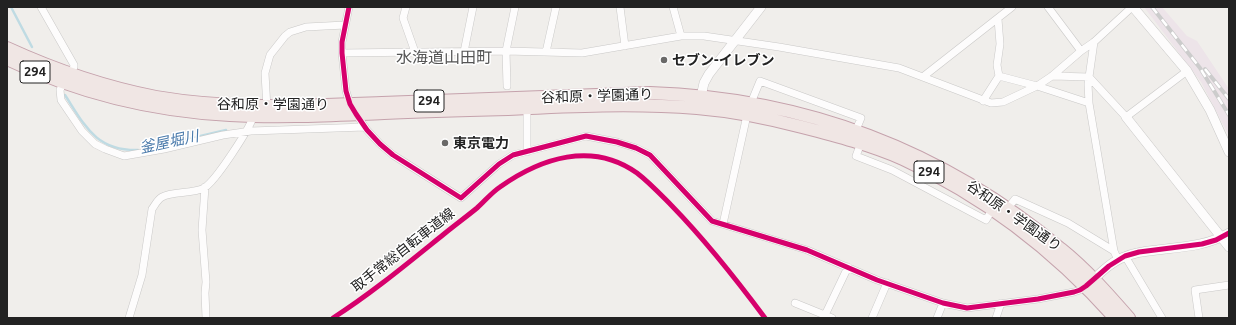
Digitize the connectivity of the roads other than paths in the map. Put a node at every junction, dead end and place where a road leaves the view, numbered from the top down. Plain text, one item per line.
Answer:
1 (41, 7) edge
2 (348, 7) edge
3 (406, 7) edge
4 (473, 7) edge
5 (515, 7) edge
6 (556, 7) edge
7 (620, 7) edge
8 (674, 7) edge
9 (761, 7) edge
10 (1012, 7) edge
11 (1048, 7) edge
12 (1133, 7) edge
13 (998, 19) junction
14 (345, 25) junction
15 (681, 36) junction
16 (735, 40) junction
17 (1094, 42) junction
18 (625, 46) junction
19 (7, 48) edge
20 (506, 51) junction
21 (1080, 51) junction
22 (415, 52) junction
23 (464, 52) junction
24 (546, 52) junction
25 (342, 53) junction
26 (7, 59) edge
27 (1187, 71) junction
28 (924, 76) junction
29 (999, 76) junction
30 (1052, 76) junction
31 (1090, 77) junction
32 (66, 78) junction
33 (507, 86) dead end
34 (1037, 86) junction
35 (701, 96) junction
36 (984, 101) junction
37 (750, 103) junction
38 (1089, 103) junction
39 (527, 108) junction
40 (698, 108) junction
41 (353, 109) junction
42 (254, 111) junction
43 (267, 111) junction
44 (747, 115) junction
45 (1126, 117) junction
46 (365, 127) junction
47 (856, 130) junction
48 (245, 132) junction
49 (861, 143) junction
50 (527, 152) junction
51 (1229, 152) edge
52 (936, 171) junction
53 (205, 187) junction
54 (928, 188) junction
55 (1008, 208) junction
56 (992, 210) junction
57 (723, 224) junction
58 (1225, 235) edge
59 (1229, 247) edge
60 (1114, 250) junction
61 (1122, 258) junction
62 (848, 267) junction
63 (887, 283) junction
64 (1090, 283) junction
65 (1229, 286) edge
66 (795, 303) dead end
67 (943, 303) junction
68 (1001, 303) junction
69 (828, 317) edge
70 (128, 318) edge
71 (206, 318) edge
72 (872, 318) edge
73 (936, 318) edge
74 (996, 318) edge
75 (1115, 318) edge
76 (1129, 318) edge
77 (1162, 318) edge
78 (1199, 318) edge

1 - 32 street
2 - 14 street
3 - 22 street
4 - 23 street
5 - 20 street
6 - 24 street
7 - 18 street
8 - 15 street
9 - 16 street
10 - 13 street
11 - 21 street
12 - 17 street
12 - 27 street
13 - 28 street
13 - 29 street
14 - 25 street
14 - 43 street
15 - 16 street
15 - 18 street
16 - 28 street
16 - 35 street
17 - 21 street
17 - 31 street
18 - 24 street
19 - 32 highway, 谷和原・学園通り / 294
20 - 23 street
20 - 24 street
20 - 33 street
21 - 30 street
22 - 23 street
22 - 25 street
25 - 41 street
26 - 32 highway, 谷和原・学園通り / 294
27 - 45 street
27 - 51 street
28 - 36 street
29 - 34 street
29 - 36 street
30 - 31 street
30 - 34 street
31 - 38 street
31 - 45 street
32 - 42 highway, 谷和原・学園通り / 294
32 - 48 street
34 - 36 street
34 - 38 street
35 - 37 highway, 谷和原・学園通り / 294
35 - 40 street
35 - 41 highway, 谷和原・学園通り / 294
37 - 47 highway, 谷和原・学園通り / 294
37 - 47 street
38 - 60 street
39 - 40 highway, 谷和原・学園通り / 294
39 - 41 highway, 谷和原・学園通り / 294
39 - 50 street
40 - 44 highway, 谷和原・学園通り / 294
41 - 43 highway, 谷和原・学園通り / 294
41 - 46 street
42 - 43 highway, 谷和原・学園通り / 294
42 - 48 street
44 - 49 highway, 谷和原・学園通り / 294
44 - 57 street
45 - 58 street
46 - 48 street
46 - 50 street
47 - 52 highway, 谷和原・学園通り / 294
48 - 53 street
49 - 52 highway, 谷和原・学園通り / 294
49 - 54 street
50 - 57 street
52 - 54 street
52 - 55 highway, 谷和原・学園通り / 294
52 - 56 highway, 谷和原・学園通り / 294
53 - 70 street
53 - 71 street
54 - 56 street
55 - 60 street
55 - 64 highway, 谷和原・学園通り / 294
56 - 64 highway, 谷和原・学園通り / 294
57 - 62 street
58 - 59 street
58 - 61 street
60 - 61 street
61 - 64 street
61 - 77 street
62 - 63 street
62 - 69 street
63 - 67 street
63 - 72 street
64 - 68 street
64 - 75 highway, 谷和原・学園通り / 294
64 - 76 highway, 谷和原・学園通り / 294
65 - 78 street
66 - 69 street
67 - 68 street
67 - 73 street
68 - 74 street

